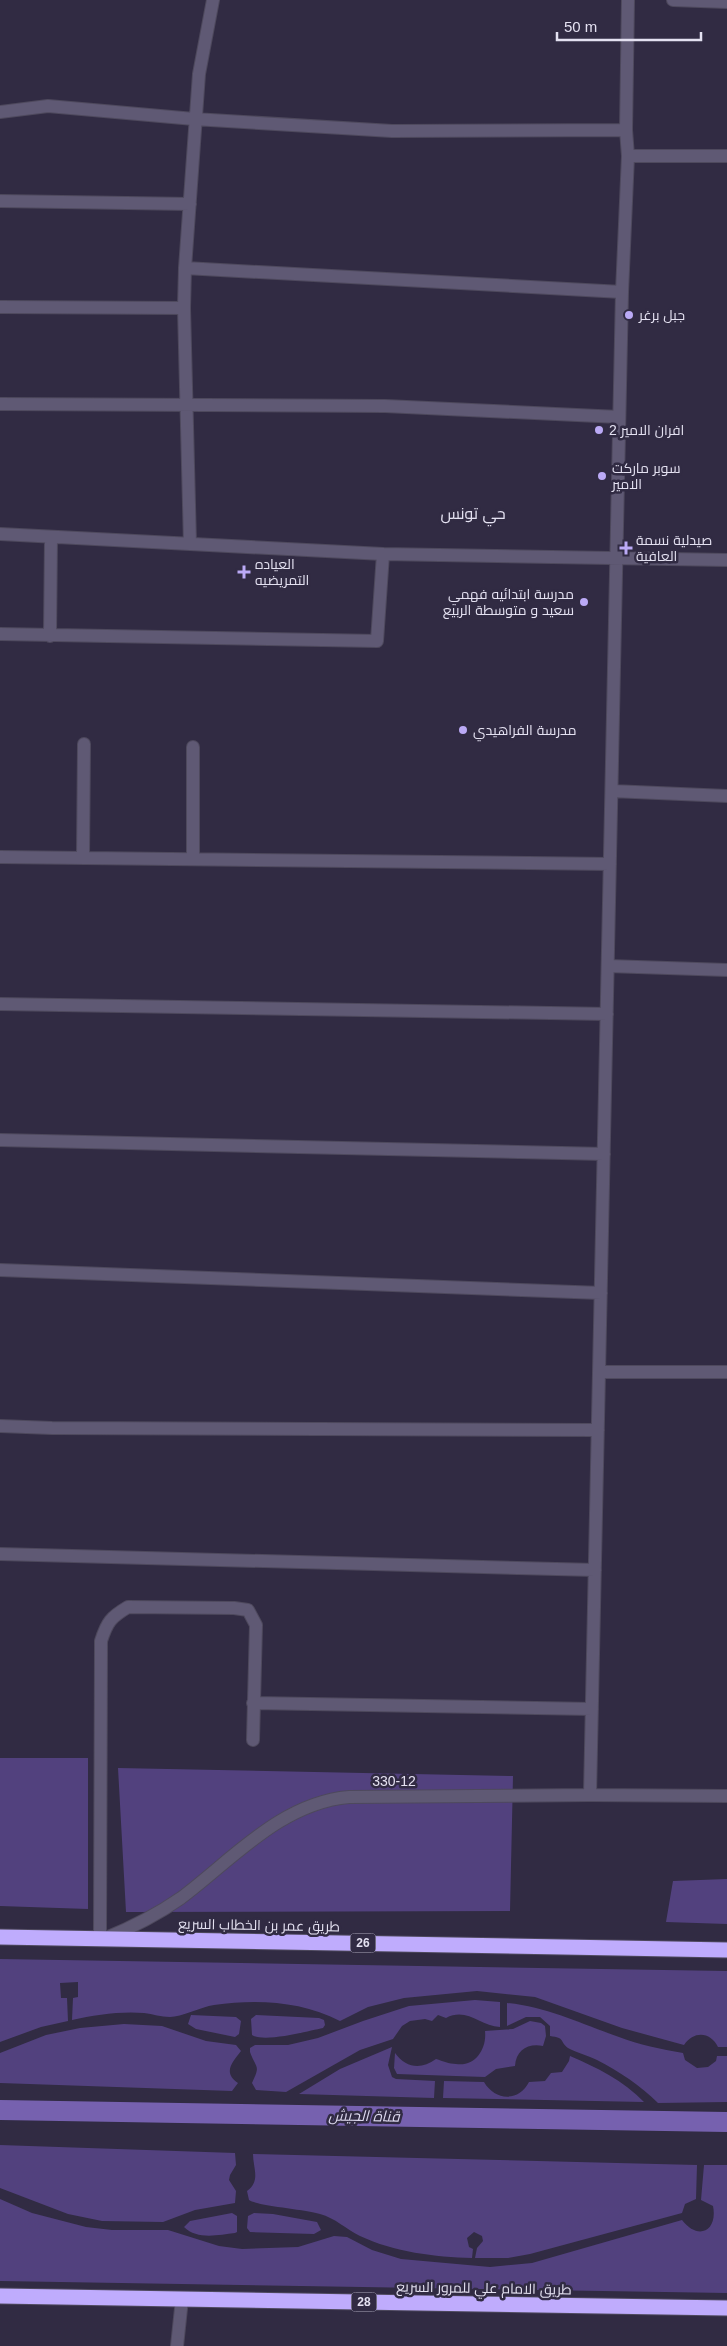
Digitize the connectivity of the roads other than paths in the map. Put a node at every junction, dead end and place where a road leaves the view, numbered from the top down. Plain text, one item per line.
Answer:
1 (213, 0) edge
2 (628, 0) edge
3 (672, 0) edge
4 (727, 2) edge
5 (0, 112) edge
6 (194, 120) junction
7 (626, 130) junction
8 (628, 156) junction
9 (727, 156) edge
10 (0, 201) edge
11 (190, 204) junction
12 (186, 268) junction
13 (622, 292) junction
14 (0, 307) edge
15 (184, 308) junction
16 (0, 404) edge
17 (188, 405) junction
18 (620, 417) junction
19 (0, 534) edge
20 (51, 536) junction
21 (190, 544) junction
22 (383, 554) junction
23 (617, 557) junction
24 (727, 560) edge
25 (0, 634) edge
26 (50, 636) junction
27 (84, 744) dead end
28 (193, 747) dead end
29 (612, 791) junction
30 (727, 796) edge
31 (0, 857) edge
32 (83, 858) junction
33 (193, 860) junction
34 (610, 864) junction
35 (608, 966) junction
36 (727, 970) edge
37 (0, 1004) edge
38 (607, 1014) junction
39 (0, 1140) edge
40 (604, 1154) junction
41 (0, 1270) edge
42 (601, 1293) junction
43 (600, 1372) junction
44 (727, 1372) edge
45 (0, 1426) edge
46 (598, 1430) junction
47 (0, 1554) edge
48 (595, 1570) junction
49 (253, 1703) junction
50 (592, 1709) junction
51 (253, 1740) dead end
52 (590, 1795) junction
53 (727, 1796) edge
54 (0, 1937) edge
55 (102, 1939) junction
56 (727, 1950) edge
57 (0, 2296) edge
58 (182, 2299) junction
59 (727, 2308) edge
60 (176, 2346) edge

1 - 6 street
2 - 7 street
3 - 4 street
5 - 6 street
6 - 7 street
6 - 11 street
7 - 8 street
8 - 9 street
8 - 13 street
10 - 11 street
11 - 12 street
12 - 13 street
12 - 15 street
13 - 18 street
14 - 15 street
15 - 17 street
16 - 17 street
17 - 18 street
17 - 21 street
18 - 23 street
19 - 20 street
20 - 21 street
20 - 26 street
21 - 22 street
22 - 23 street
22 - 26 street
23 - 24 street
23 - 29 street
25 - 26 street
27 - 32 street
28 - 33 street
29 - 30 street
29 - 34 street
31 - 32 street
32 - 33 street
33 - 34 street
34 - 35 street
35 - 36 street
35 - 38 street
37 - 38 street
38 - 40 street
39 - 40 street
40 - 42 street
41 - 42 street
42 - 43 street
43 - 44 street
43 - 46 street
45 - 46 street
46 - 48 street
47 - 48 street
48 - 50 street
49 - 50 street
49 - 51 street
49 - 55 street
50 - 52 street
52 - 53 street, 330-12
52 - 55 street, 330-12
54 - 55 highway, طريق عمر بن الخطاب السريع / 26
55 - 56 highway, طريق عمر بن الخطاب السريع / 26
57 - 58 highway, طريق الامام علي للمرور السريع / 28
58 - 59 highway, طريق الامام علي للمرور السريع / 28
58 - 60 street

